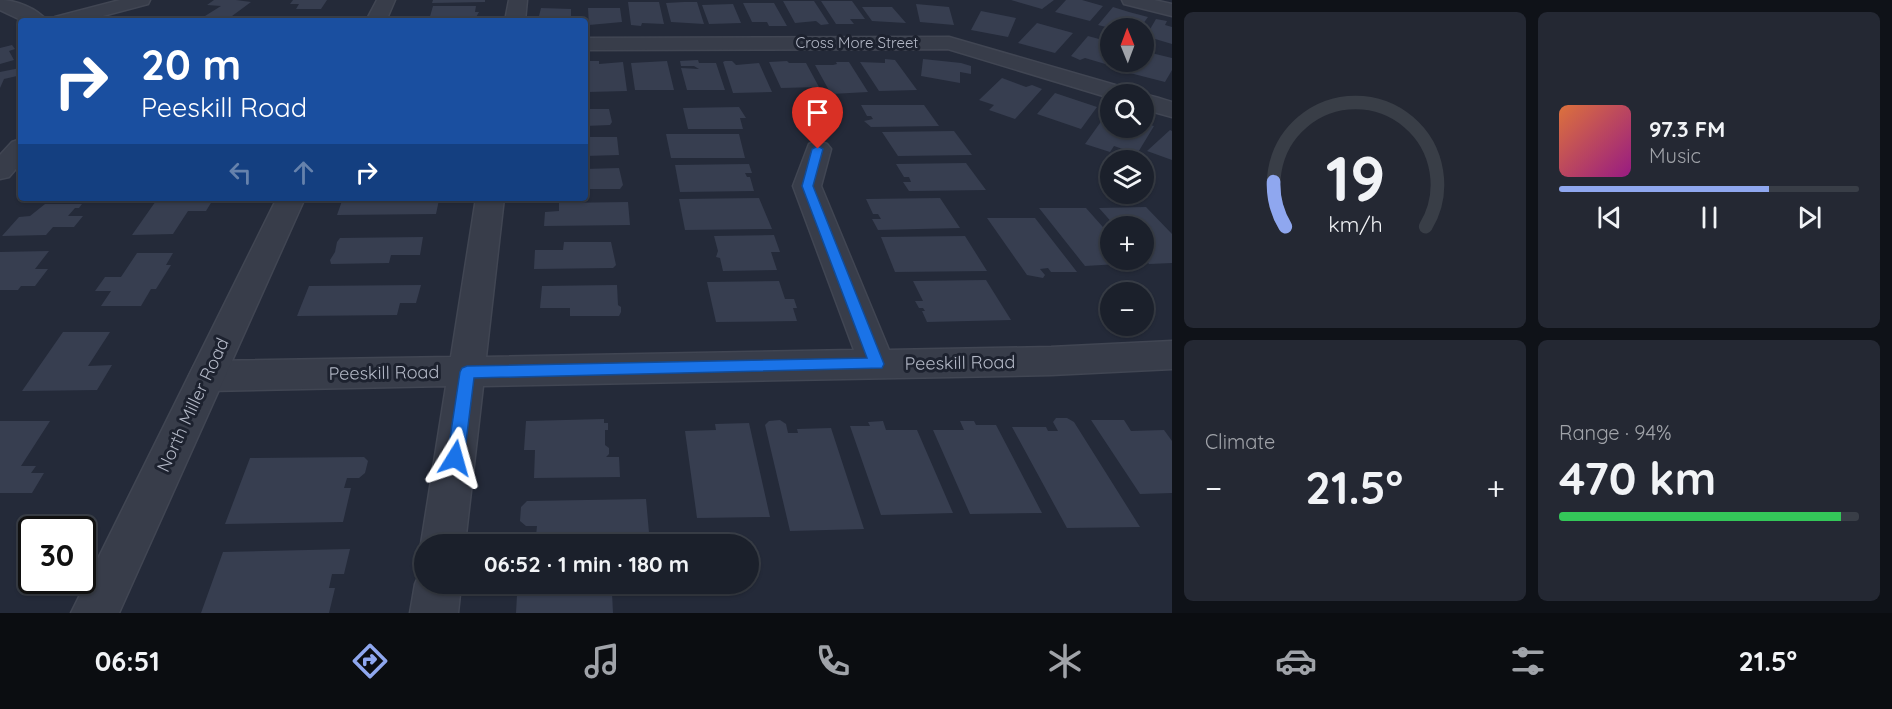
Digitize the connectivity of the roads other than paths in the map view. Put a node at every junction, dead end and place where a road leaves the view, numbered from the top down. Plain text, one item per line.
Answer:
1 (141, 0) edge
2 (386, 0) edge
3 (518, 0) edge
4 (1131, 0) edge
5 (0, 4) edge
6 (1172, 10) edge
7 (31, 18) edge
8 (73, 18) edge
9 (377, 18) edge
10 (515, 18) edge
11 (588, 44) edge
12 (1100, 88) edge
13 (1154, 104) edge
14 (1172, 110) edge
15 (818, 149) dead end
16 (290, 201) edge
17 (490, 201) edge
18 (1172, 355) edge
19 (877, 364) junction
20 (467, 372) junction
21 (207, 375) junction
22 (444, 534) edge
23 (437, 594) edge
24 (95, 613) edge
25 (434, 613) edge

1 - 8 street
2 - 9 street
3 - 10 street
4 - 6 street
5 - 7 street
11 - 12 street, Cross More Street
13 - 14 street
15 - 19 street
16 - 21 street, North Miller Road
17 - 20 street
18 - 19 street, Peeskill Road
19 - 20 street, Peeskill Road
20 - 21 street, Peeskill Road
20 - 22 street
21 - 24 street, North Miller Road
23 - 25 street

